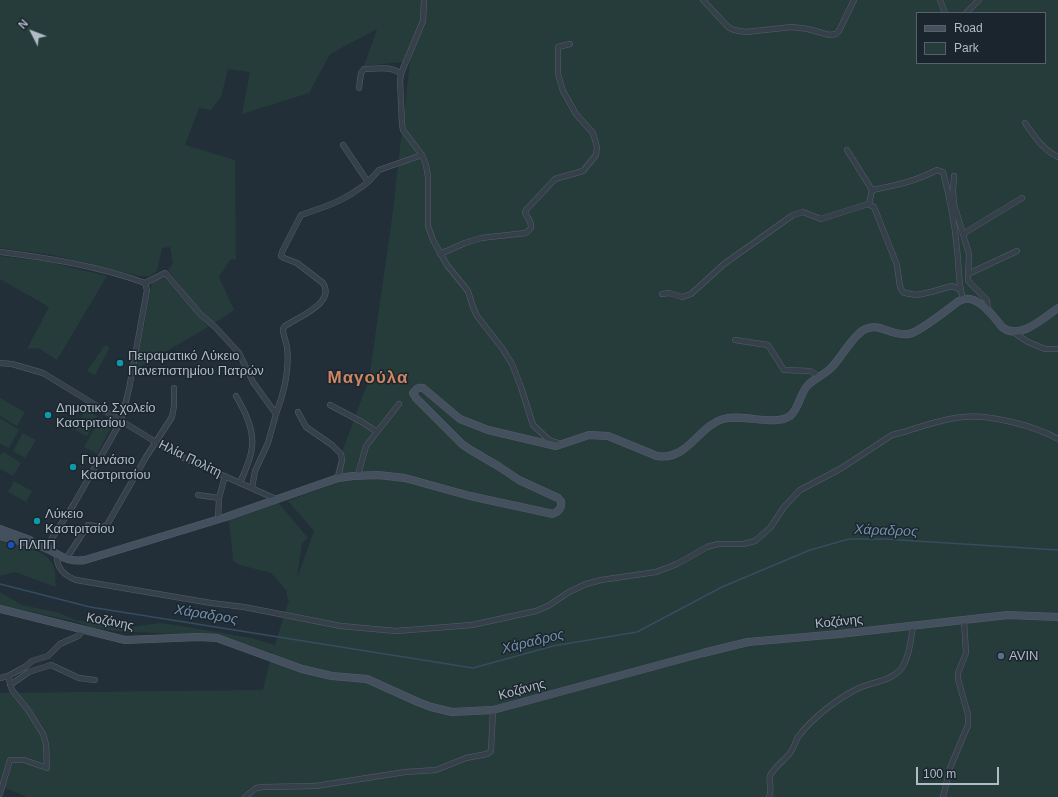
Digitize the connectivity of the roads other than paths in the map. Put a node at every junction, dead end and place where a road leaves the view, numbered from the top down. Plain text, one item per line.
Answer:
1 (424, 0) edge
2 (703, 0) edge
3 (854, 0) edge
4 (940, 0) edge
5 (979, 0) edge
6 (945, 12) edge
7 (967, 12) edge
8 (570, 44) dead end
9 (401, 75) junction
10 (359, 88) dead end
11 (1025, 123) dead end
12 (343, 145) dead end
13 (847, 150) dead end
14 (422, 155) junction
15 (1058, 157) edge
16 (954, 176) dead end
17 (368, 182) junction
18 (872, 190) junction
19 (1022, 198) dead end
20 (869, 204) junction
21 (963, 234) junction
22 (1017, 250) dead end
23 (0, 252) edge
24 (440, 254) junction
25 (968, 274) junction
26 (145, 283) junction
27 (960, 289) junction
28 (662, 294) dead end
29 (963, 298) junction
30 (1058, 308) edge
31 (988, 312) junction
32 (1013, 332) junction
33 (735, 340) dead end
34 (1058, 349) edge
35 (0, 363) edge
36 (819, 376) junction
37 (174, 388) dead end
38 (236, 396) dead end
39 (398, 404) dead end
40 (330, 405) dead end
41 (298, 412) dead end
42 (276, 414) junction
43 (121, 421) junction
44 (377, 432) junction
45 (1058, 439) edge
46 (155, 442) junction
47 (562, 445) junction
48 (358, 475) junction
49 (225, 476) junction
50 (338, 478) junction
51 (240, 483) junction
52 (252, 488) junction
53 (198, 495) dead end
54 (219, 498) junction
55 (276, 499) junction
56 (218, 519) junction
57 (0, 529) edge
58 (0, 536) edge
59 (38, 546) junction
60 (48, 550) junction
61 (57, 555) junction
62 (66, 559) junction
63 (0, 609) edge
64 (1058, 617) edge
65 (964, 620) junction
66 (913, 626) junction
67 (84, 630) junction
68 (8, 676) junction
69 (0, 678) edge
70 (95, 680) dead end
71 (10, 685) junction
72 (493, 710) junction
73 (0, 794) edge
74 (245, 797) edge
75 (769, 797) edge
76 (943, 797) edge

1 - 9 street
2 - 3 street
4 - 6 street
5 - 7 street
8 - 24 street
9 - 10 street
9 - 14 street
11 - 15 street
12 - 17 street
13 - 18 street
14 - 17 street
14 - 24 street
16 - 21 street
17 - 42 street
18 - 20 street
18 - 27 street
19 - 21 street
20 - 27 street
20 - 28 street
21 - 25 street
22 - 25 street
23 - 26 street
24 - 47 street
25 - 31 street
26 - 42 street
26 - 43 street
27 - 29 street
29 - 31 main road
29 - 36 main road
30 - 32 main road
31 - 32 main road
32 - 34 street
33 - 36 street
35 - 43 street, Ηλία Πολίτη
36 - 47 main road
37 - 46 street
38 - 51 street
39 - 44 street
40 - 44 street
41 - 50 street
42 - 52 street
43 - 46 street, Ηλία Πολίτη
43 - 60 street
44 - 48 street
45 - 61 street
46 - 49 street, Ηλία Πολίτη
46 - 62 street
47 - 48 main road
48 - 50 main road
49 - 51 street, Ηλία Πολίτη
49 - 54 street
50 - 55 main road
51 - 52 street, Ηλία Πολίτη
52 - 55 street, Ηλία Πολίτη
53 - 54 street
54 - 56 street
55 - 56 main road
56 - 62 main road
57 - 59 main road
58 - 59 main road
59 - 60 main road
60 - 61 main road
61 - 62 main road
63 - 67 main road, Κοζάνης
64 - 65 main road, Κοζάνης
65 - 66 main road, Κοζάνης
65 - 76 street
66 - 72 main road, Κοζάνης
66 - 75 street
67 - 68 street
67 - 72 main road, Κοζάνης
68 - 69 street
68 - 71 street
70 - 71 street
71 - 73 street
72 - 74 street

